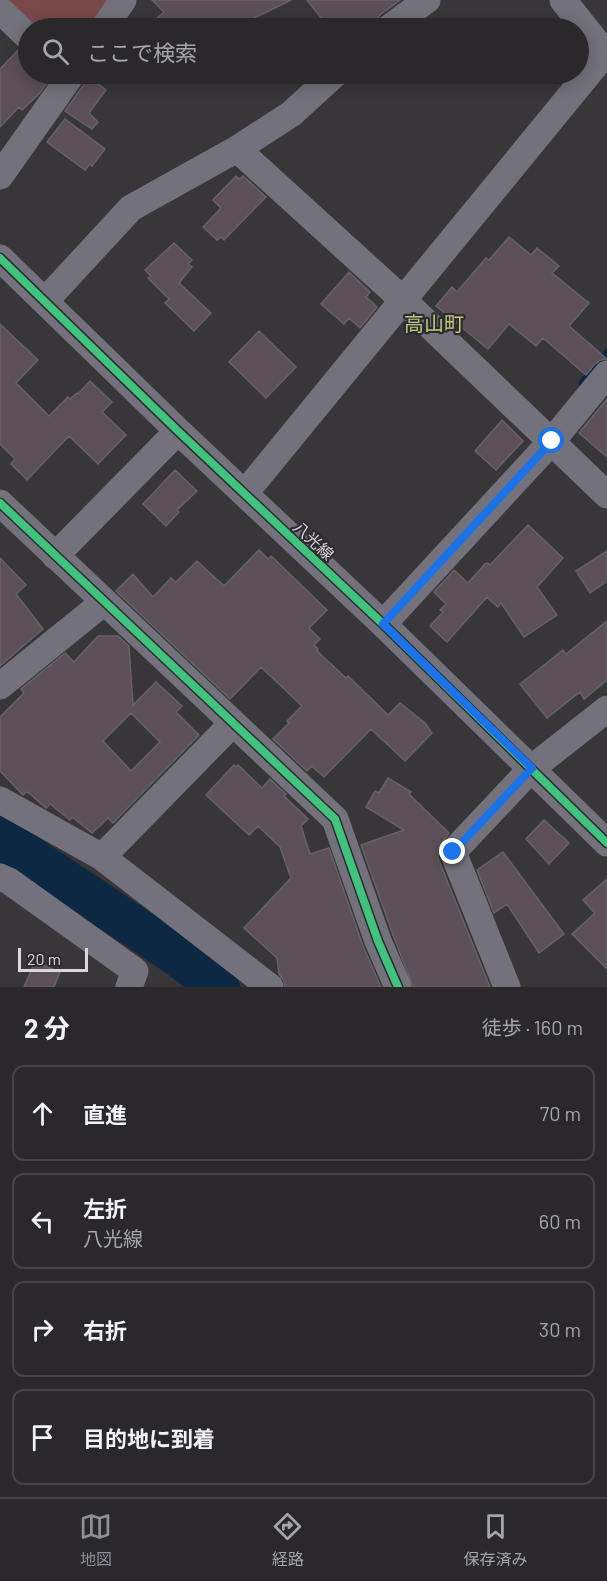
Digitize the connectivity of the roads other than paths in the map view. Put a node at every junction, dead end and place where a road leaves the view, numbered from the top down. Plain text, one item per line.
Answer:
1 (123, 0) edge
2 (427, 0) edge
3 (563, 0) edge
4 (0, 10) edge
5 (111, 18) edge
6 (403, 18) edge
7 (578, 18) edge
8 (18, 27) edge
9 (589, 31) edge
10 (606, 52) edge
11 (589, 73) edge
12 (63, 84) edge
13 (324, 84) edge
14 (580, 84) edge
15 (237, 149) junction
16 (0, 176) edge
17 (0, 258) edge
18 (404, 300) junction
19 (45, 301) junction
20 (607, 374) edge
21 (178, 431) junction
22 (552, 441) junction
23 (245, 493) junction
24 (607, 495) edge
25 (5, 518) edge
26 (55, 556) junction
27 (104, 602) junction
28 (383, 624) junction
29 (0, 686) edge
30 (607, 709) edge
31 (234, 723) junction
32 (532, 768) junction
33 (0, 800) edge
34 (607, 843) edge
35 (102, 857) junction
36 (3, 886) edge
37 (129, 987) edge
38 (270, 987) edge
39 (398, 987) edge
40 (507, 987) edge

1 - 5 street
2 - 6 street
3 - 7 street
4 - 8 street
9 - 10 street
10 - 11 street
12 - 16 street
13 - 15 street
14 - 18 street
15 - 18 street
15 - 19 street
17 - 19 street, 八光線
18 - 22 street
18 - 23 street
19 - 21 street, 八光線
20 - 22 street
21 - 23 street, 八光線
21 - 26 street
22 - 24 street
22 - 28 street
23 - 28 street, 八光線
25 - 26 street
26 - 27 street
27 - 29 street
27 - 31 street
28 - 32 street, 八光線
30 - 32 street
31 - 35 street
31 - 39 street
32 - 34 street, 八光線
32 - 40 street
33 - 35 street
35 - 38 street
36 - 37 street

